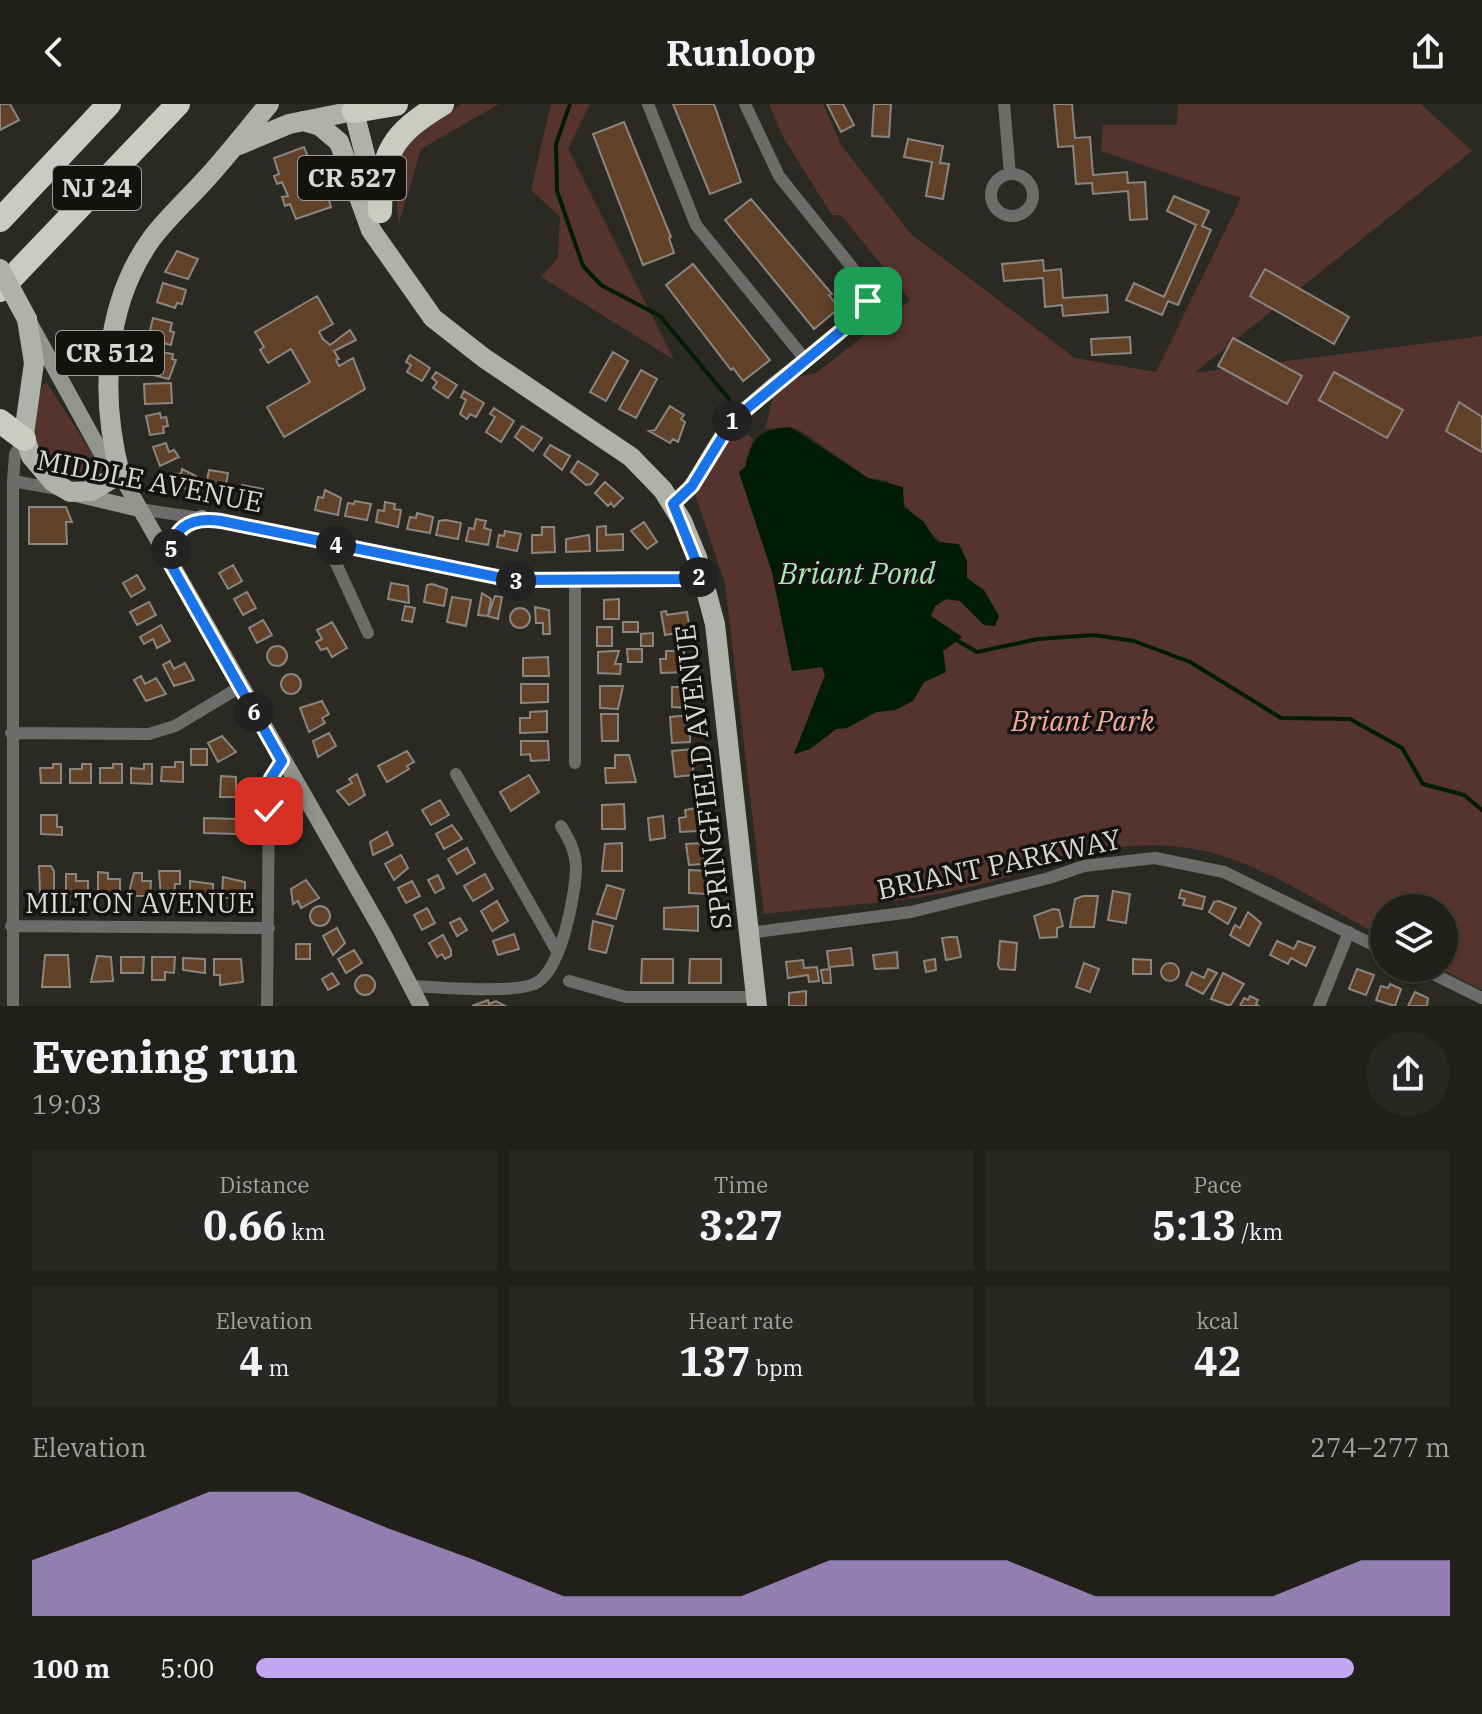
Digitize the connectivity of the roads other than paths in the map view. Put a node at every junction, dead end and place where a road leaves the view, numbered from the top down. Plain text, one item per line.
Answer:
1 (109, 104) edge
2 (178, 104) edge
3 (269, 104) edge
4 (396, 104) edge
5 (442, 104) edge
6 (648, 104) edge
7 (745, 104) edge
8 (1004, 104) edge
9 (353, 108) edge
10 (303, 121) junction
11 (233, 148) junction
12 (1010, 174) dead end
13 (380, 211) junction
14 (1, 218) edge
15 (387, 249) junction
16 (0, 269) edge
17 (0, 290) edge
18 (27, 319) junction
19 (804, 358) junction
20 (0, 421) edge
21 (24, 439) junction
22 (120, 474) junction
23 (13, 481) junction
24 (70, 492) junction
25 (673, 504) junction
26 (139, 509) junction
27 (202, 518) junction
28 (332, 544) junction
29 (171, 565) junction
30 (702, 576) junction
31 (575, 582) junction
32 (368, 633) dead end
33 (240, 687) junction
34 (11, 733) junction
35 (282, 761) junction
36 (575, 763) dead end
37 (456, 774) dead end
38 (561, 826) dead end
39 (11, 926) junction
40 (269, 928) junction
41 (1349, 932) junction
42 (749, 933) junction
43 (1370, 943) edge
44 (5, 946) edge
45 (558, 953) junction
46 (569, 981) dead end
47 (1449, 982) edge
48 (411, 986) junction
49 (1482, 998) edge
50 (757, 1002) edge
51 (13, 1006) edge
52 (267, 1006) edge
53 (421, 1006) edge
54 (1319, 1006) edge

1 - 14 highway, NJ 24
2 - 17 highway, NJ 24
3 - 11 main road
4 - 9 highway
5 - 13 highway
6 - 19 street
7 - 19 street
8 - 12 street
9 - 10 main road, CR 512
9 - 13 main road, SPRINGFIELD AVENUE / CR 527
10 - 11 main road, CR 512
10 - 15 main road, SPRINGFIELD AVENUE / CR 527
11 - 22 main road, CR 512
13 - 15 main road, SPRINGFIELD AVENUE / CR 527
15 - 25 main road, SPRINGFIELD AVENUE / CR 527
16 - 18 main road, CR 512, bridge
18 - 21 main road
18 - 22 main road, CR 512
19 - 25 street
20 - 21 highway
21 - 23 street
21 - 24 main road
22 - 24 main road
22 - 26 main road, CR 512
23 - 24 street, MIDDLE AVENUE
23 - 34 street
24 - 26 main road, MIDDLE AVENUE
25 - 30 main road, SPRINGFIELD AVENUE / CR 527
26 - 27 street, MIDDLE AVENUE
26 - 29 main road, CR 512
27 - 28 street, MIDDLE AVENUE
27 - 29 main road
28 - 31 street, MIDDLE AVENUE
28 - 32 street
29 - 33 main road, CR 512
30 - 31 street, MIDDLE AVENUE
30 - 42 main road, SPRINGFIELD AVENUE / CR 527
31 - 36 street
33 - 34 street
33 - 35 main road, CR 512
34 - 39 street
35 - 40 street
35 - 48 main road, CR 512
37 - 45 street
38 - 45 street
39 - 40 street, MILTON AVENUE
39 - 44 street
40 - 52 street
41 - 42 street, BRIANT PARKWAY
41 - 43 street, BRIANT PARKWAY
41 - 54 street
42 - 50 main road, SPRINGFIELD AVENUE / CR 527
44 - 51 street
45 - 48 street
46 - 50 street
47 - 49 street
48 - 53 main road, CR 512

